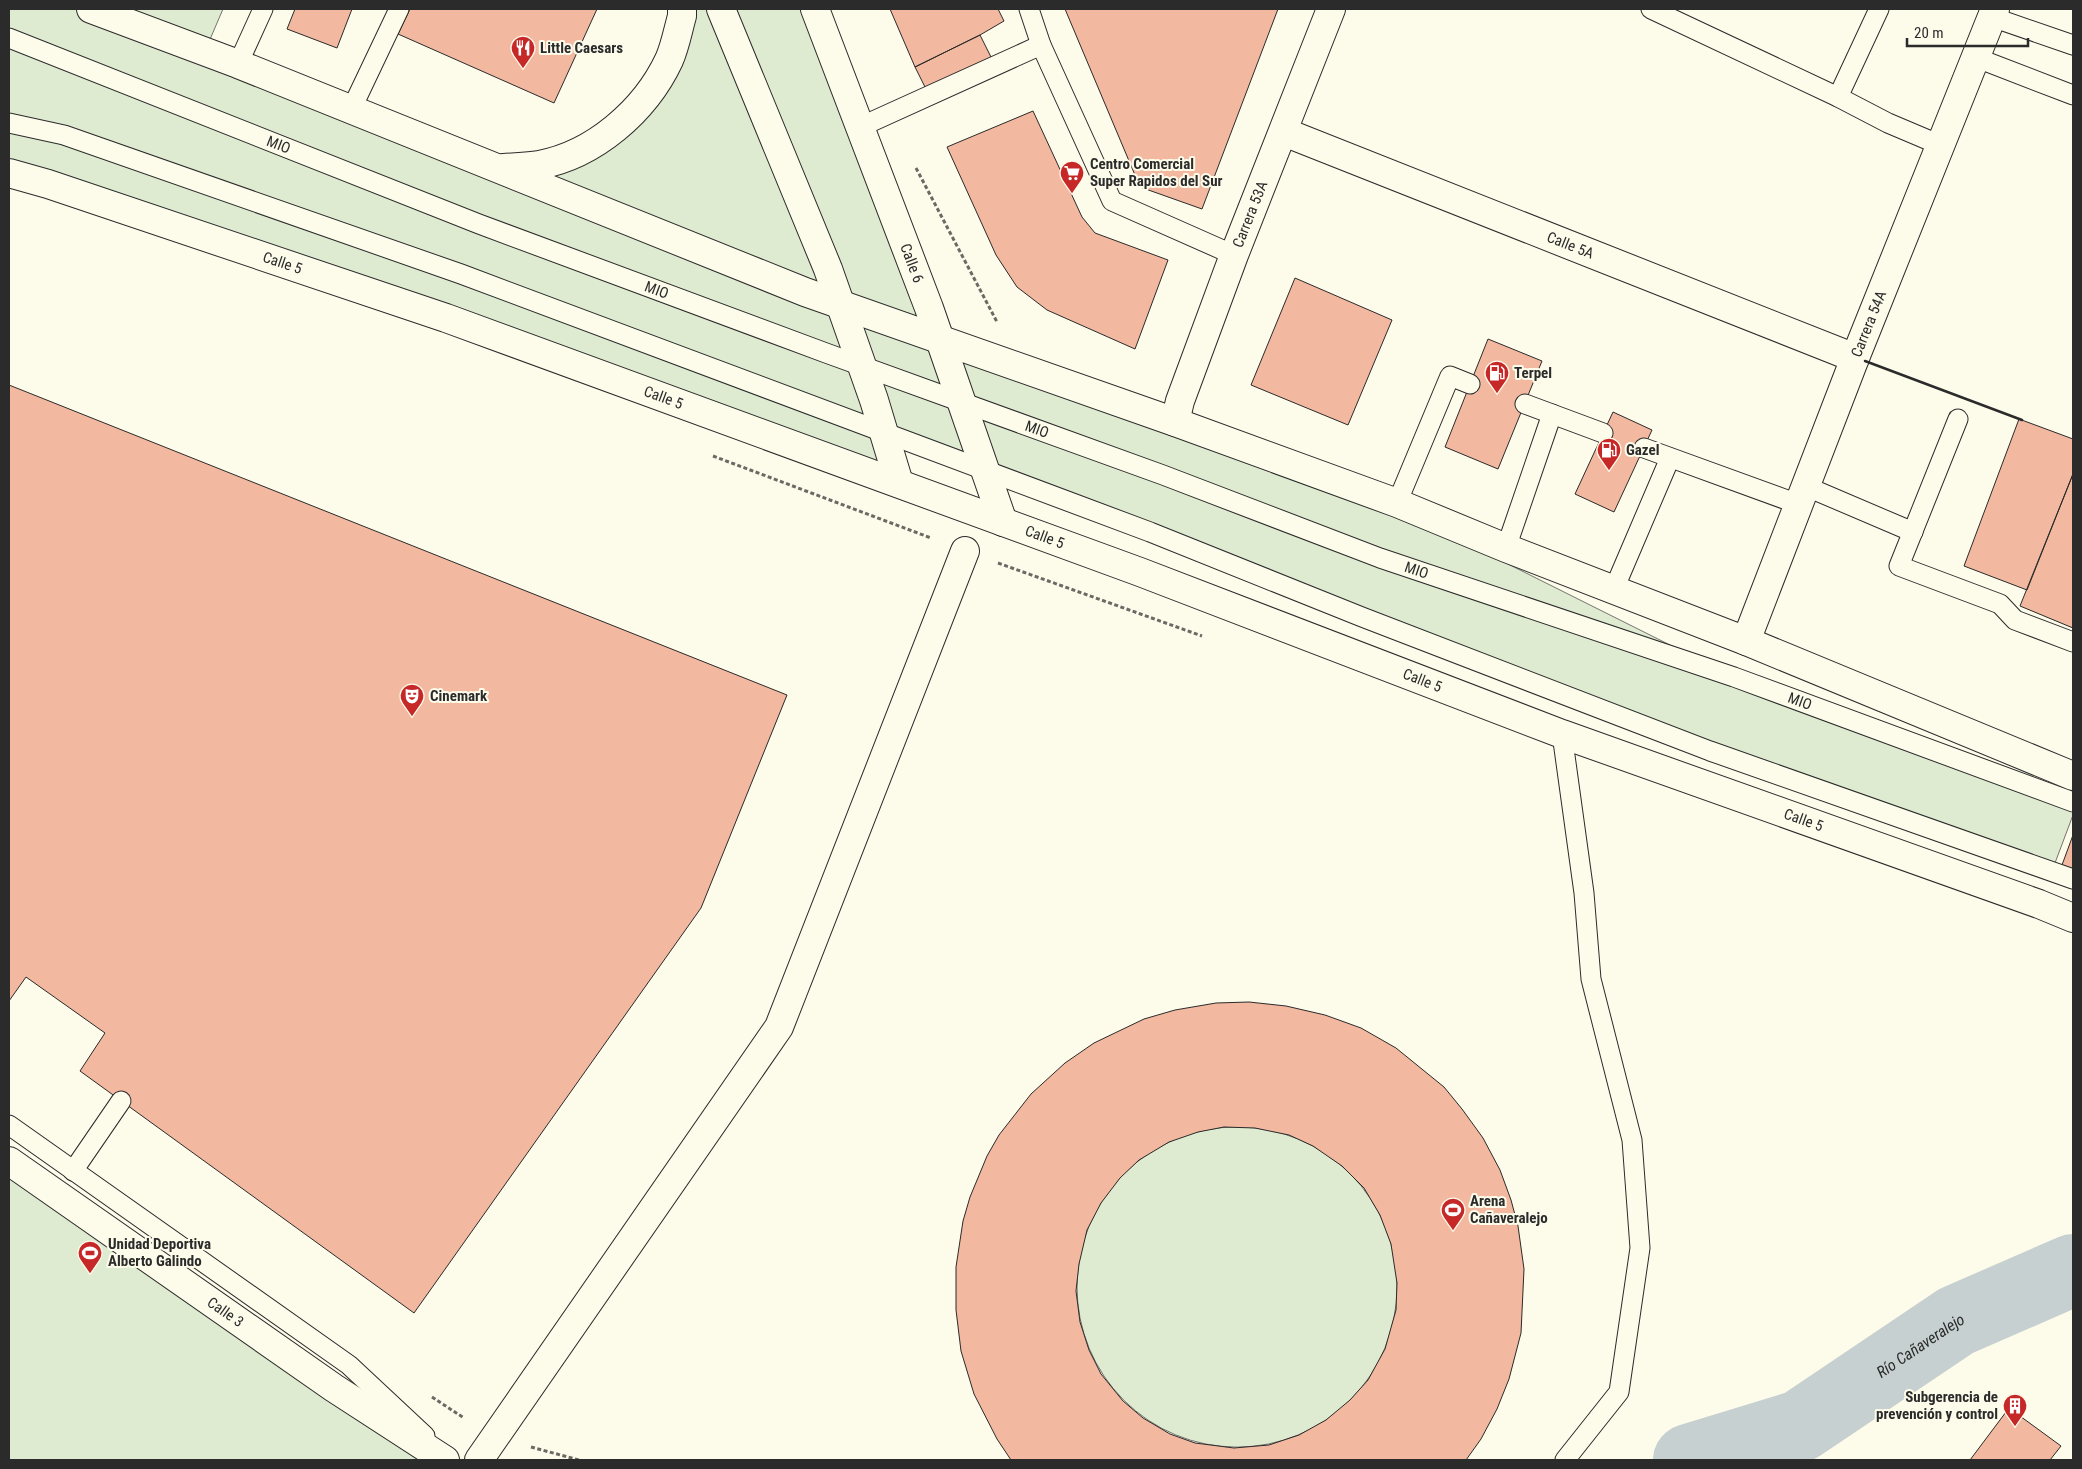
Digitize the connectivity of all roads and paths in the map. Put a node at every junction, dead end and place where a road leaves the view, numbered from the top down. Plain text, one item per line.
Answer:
1 (91, 9) edge
2 (263, 9) edge
3 (398, 9) edge
4 (682, 9) edge
5 (720, 9) edge
6 (815, 9) edge
7 (1029, 9) edge
8 (1331, 9) edge
9 (1651, 9) edge
10 (1879, 9) edge
11 (1993, 13) edge
12 (9, 38) edge
13 (1042, 45) junction
14 (2073, 45) edge
15 (1976, 58) junction
16 (238, 64) junction
17 (2073, 95) edge
18 (1838, 97) junction
19 (351, 110) junction
20 (9, 123) edge
21 (860, 127) junction
22 (1284, 132) junction
23 (1940, 144) junction
24 (915, 166) dead end
25 (498, 168) junction
26 (9, 173) edge
27 (1234, 255) junction
28 (841, 305) junction
29 (1000, 328) dead end
30 (940, 340) junction
31 (1855, 358) junction
32 (862, 367) junction
33 (1470, 384) dead end
34 (962, 403) junction
35 (1525, 404) dead end
36 (1552, 414) junction
37 (1958, 419) dead end
38 (1175, 422) junction
39 (884, 432) junction
40 (1603, 433) dead end
41 (1644, 448) dead end
42 (1670, 458) junction
43 (987, 472) junction
44 (899, 483) junction
45 (1802, 495) junction
46 (1397, 504) junction
47 (1003, 522) junction
48 (1913, 532) junction
49 (1506, 548) junction
50 (965, 551) dead end
51 (1614, 589) junction
52 (1746, 641) junction
53 (2073, 642) edge
54 (1562, 734) junction
55 (2073, 776) edge
56 (2073, 802) edge
57 (2073, 879) edge
58 (2073, 918) edge
59 (121, 1102) dead end
60 (9, 1125) edge
61 (9, 1161) edge
62 (73, 1170) junction
63 (445, 1460) edge
64 (452, 1460) edge
65 (479, 1460) edge
66 (1565, 1460) edge

1 - 16 main road
2 - 16 lane
3 - 19 lane
4 - 25 main road
5 - 28 main road
6 - 21 main road, Calle 6
7 - 13 lane
8 - 22 main road, Carrera 53A
9 - 18 lane
10 - 18 lane
11 - 14 lane
11 - 15 main road, Carrera 54A
12 - 32 lane, MIO
13 - 21 lane
13 - 27 lane
15 - 17 lane
15 - 23 main road, Carrera 54A
16 - 19 main road
18 - 23 lane
19 - 25 main road
20 - 39 lane
21 - 30 main road, Calle 6
22 - 27 main road, Carrera 53A
22 - 31 main road, Calle 5A
23 - 31 main road, Carrera 54A
24 - 29 path
25 - 28 main road
26 - 44 main road, Calle 5
27 - 38 main road, Carrera 53A
28 - 30 main road
28 - 32 main road
30 - 34 main road, Calle 6
30 - 38 main road
31 - 45 main road, Carrera 54A
32 - 34 lane, MIO
32 - 39 main road
33 - 46 lane
34 - 43 main road, Calle 6
34 - 56 lane, MIO
35 - 36 lane
36 - 40 lane
36 - 49 lane
37 - 48 lane
38 - 46 main road
39 - 43 lane
39 - 44 main road
41 - 42 lane
42 - 45 lane
42 - 51 lane
43 - 47 main road, Calle 6
43 - 57 lane
44 - 47 main road, Calle 5
45 - 48 lane
45 - 52 main road, Carrera 54A
46 - 49 main road
47 - 54 main road, Calle 5
48 - 53 lane
49 - 51 main road
50 - 65 main road
51 - 52 main road
52 - 55 main road
54 - 58 main road, Calle 5
54 - 66 lane
59 - 62 lane
60 - 62 lane
61 - 63 main road, Calle 3
62 - 64 lane

